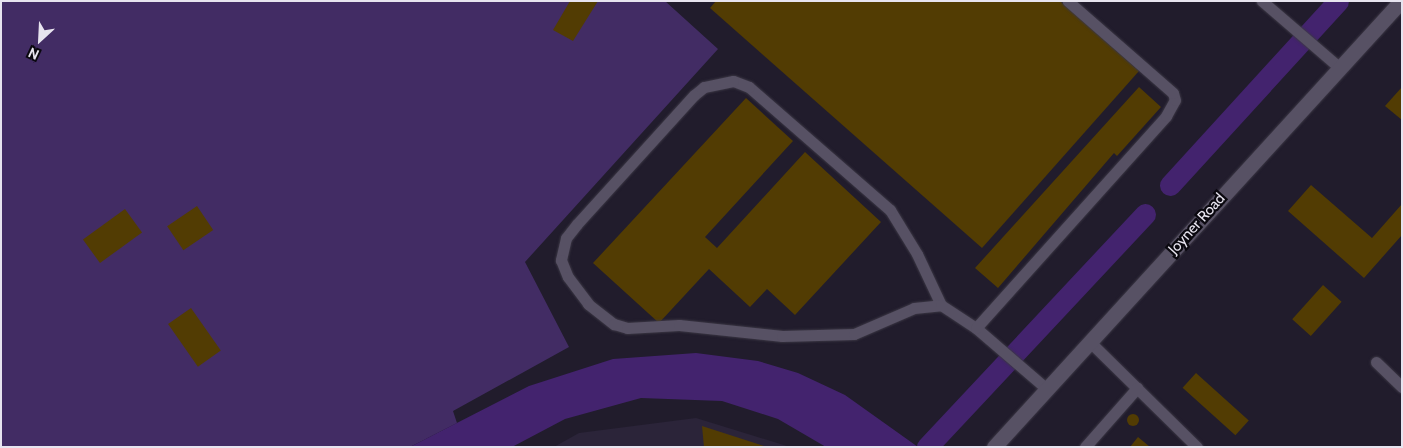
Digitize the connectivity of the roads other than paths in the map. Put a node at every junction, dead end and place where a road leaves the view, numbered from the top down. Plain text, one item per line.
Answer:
1 (1068, 1) edge
2 (1262, 1) edge
3 (1400, 1) edge
4 (1340, 68) junction
5 (941, 306) junction
6 (976, 328) junction
7 (1090, 342) junction
8 (1376, 362) dead end
9 (1402, 386) edge
10 (1137, 388) junction
11 (1047, 389) junction
12 (994, 447) edge
13 (1085, 447) edge
14 (1196, 447) edge

1 - 6 lane
2 - 4 lane
3 - 4 street, Joyner Road
4 - 7 street, Joyner Road
5 - 5 lane
5 - 6 lane
6 - 11 lane
7 - 10 lane
7 - 11 street, Joyner Road
8 - 9 lane
10 - 13 lane
10 - 14 lane
11 - 12 street, Joyner Road

